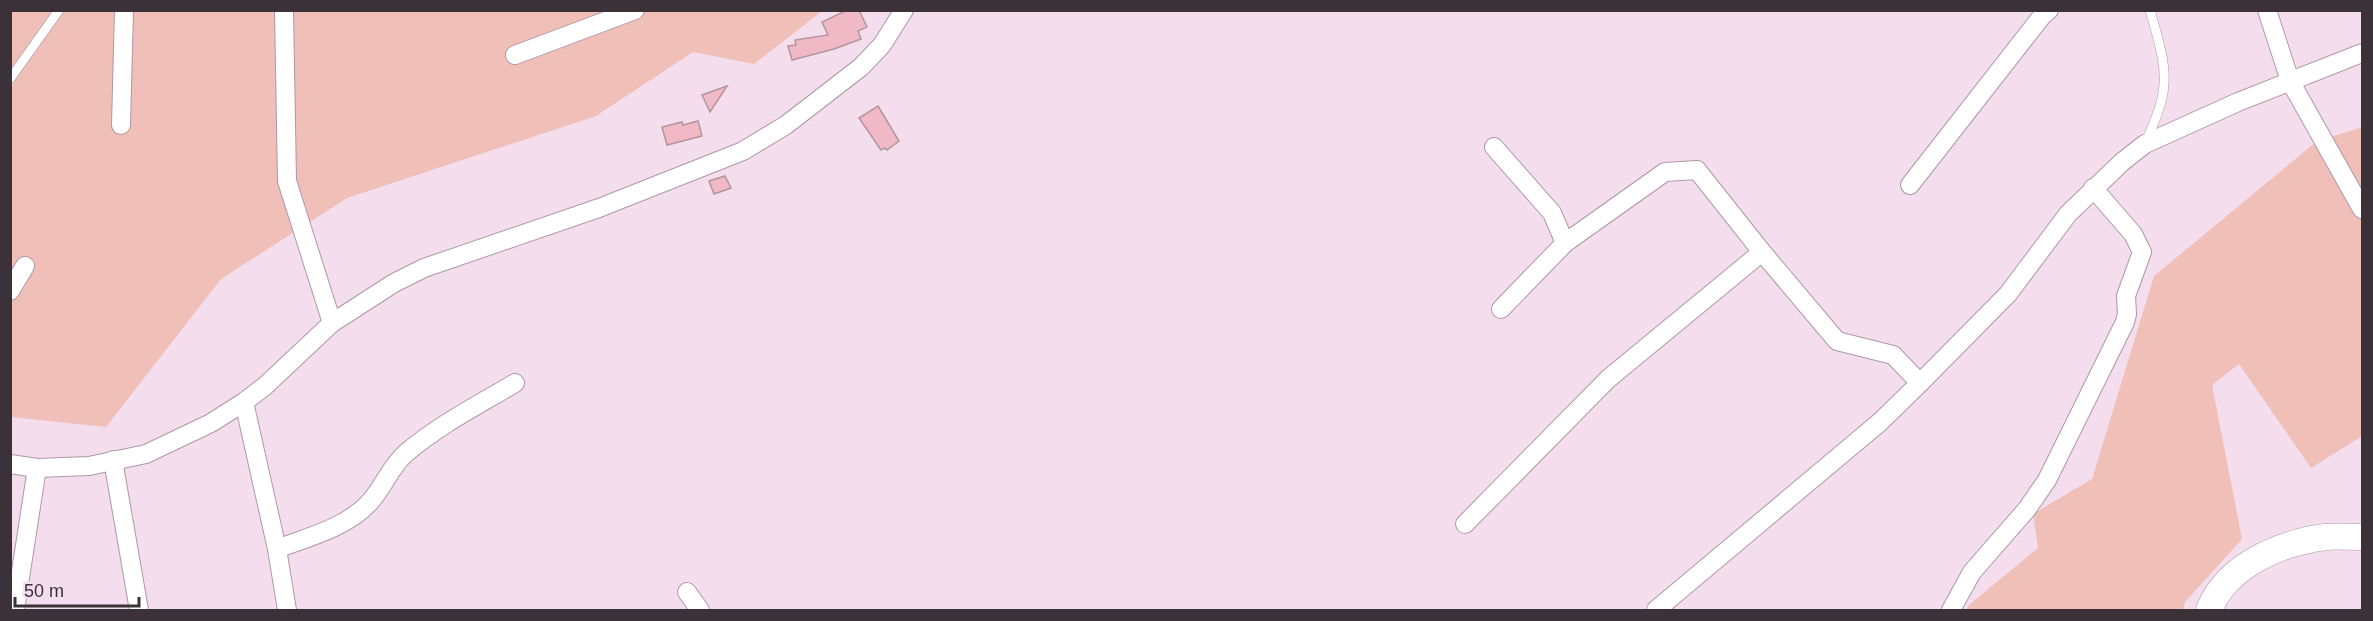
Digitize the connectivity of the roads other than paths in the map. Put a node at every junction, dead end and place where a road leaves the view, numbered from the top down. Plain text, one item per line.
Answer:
1 (59, 10) edge
2 (123, 10) edge
3 (284, 10) edge
4 (635, 10) edge
5 (904, 10) edge
6 (2049, 10) edge
7 (2150, 10) edge
8 (2266, 10) edge
9 (608, 16) edge
10 (2362, 52) edge
11 (515, 55) dead end
12 (10, 79) edge
13 (2290, 81) junction
14 (121, 125) dead end
15 (2145, 144) junction
16 (1494, 147) dead end
17 (1910, 185) dead end
18 (2093, 188) junction
19 (2362, 209) edge
20 (1565, 243) junction
21 (1762, 252) junction
22 (25, 266) dead end
23 (10, 291) edge
24 (1500, 309) dead end
25 (332, 323) junction
26 (515, 383) dead end
27 (1920, 383) junction
28 (244, 402) junction
29 (113, 460) junction
30 (10, 464) edge
31 (37, 468) junction
32 (1465, 524) dead end
33 (2362, 537) edge
34 (278, 549) junction
35 (687, 592) dead end
36 (15, 610) edge
37 (139, 610) edge
38 (287, 610) edge
39 (700, 610) edge
40 (1656, 610) edge
41 (1951, 610) edge
42 (2209, 610) edge

1 - 12 lane
2 - 14 street
3 - 25 street
4 - 9 street
5 - 25 street
6 - 17 street
7 - 15 lane
8 - 13 street
9 - 11 street
10 - 13 street
13 - 15 street
13 - 19 street
15 - 18 street
16 - 20 street
18 - 27 street
18 - 41 street
20 - 21 street
20 - 24 street
21 - 27 street
21 - 32 street
22 - 23 street
25 - 28 street
26 - 34 street
27 - 40 street
28 - 29 street
28 - 34 street
29 - 31 street
29 - 37 street
30 - 31 street
31 - 36 street
33 - 42 street
34 - 38 street
35 - 39 street

